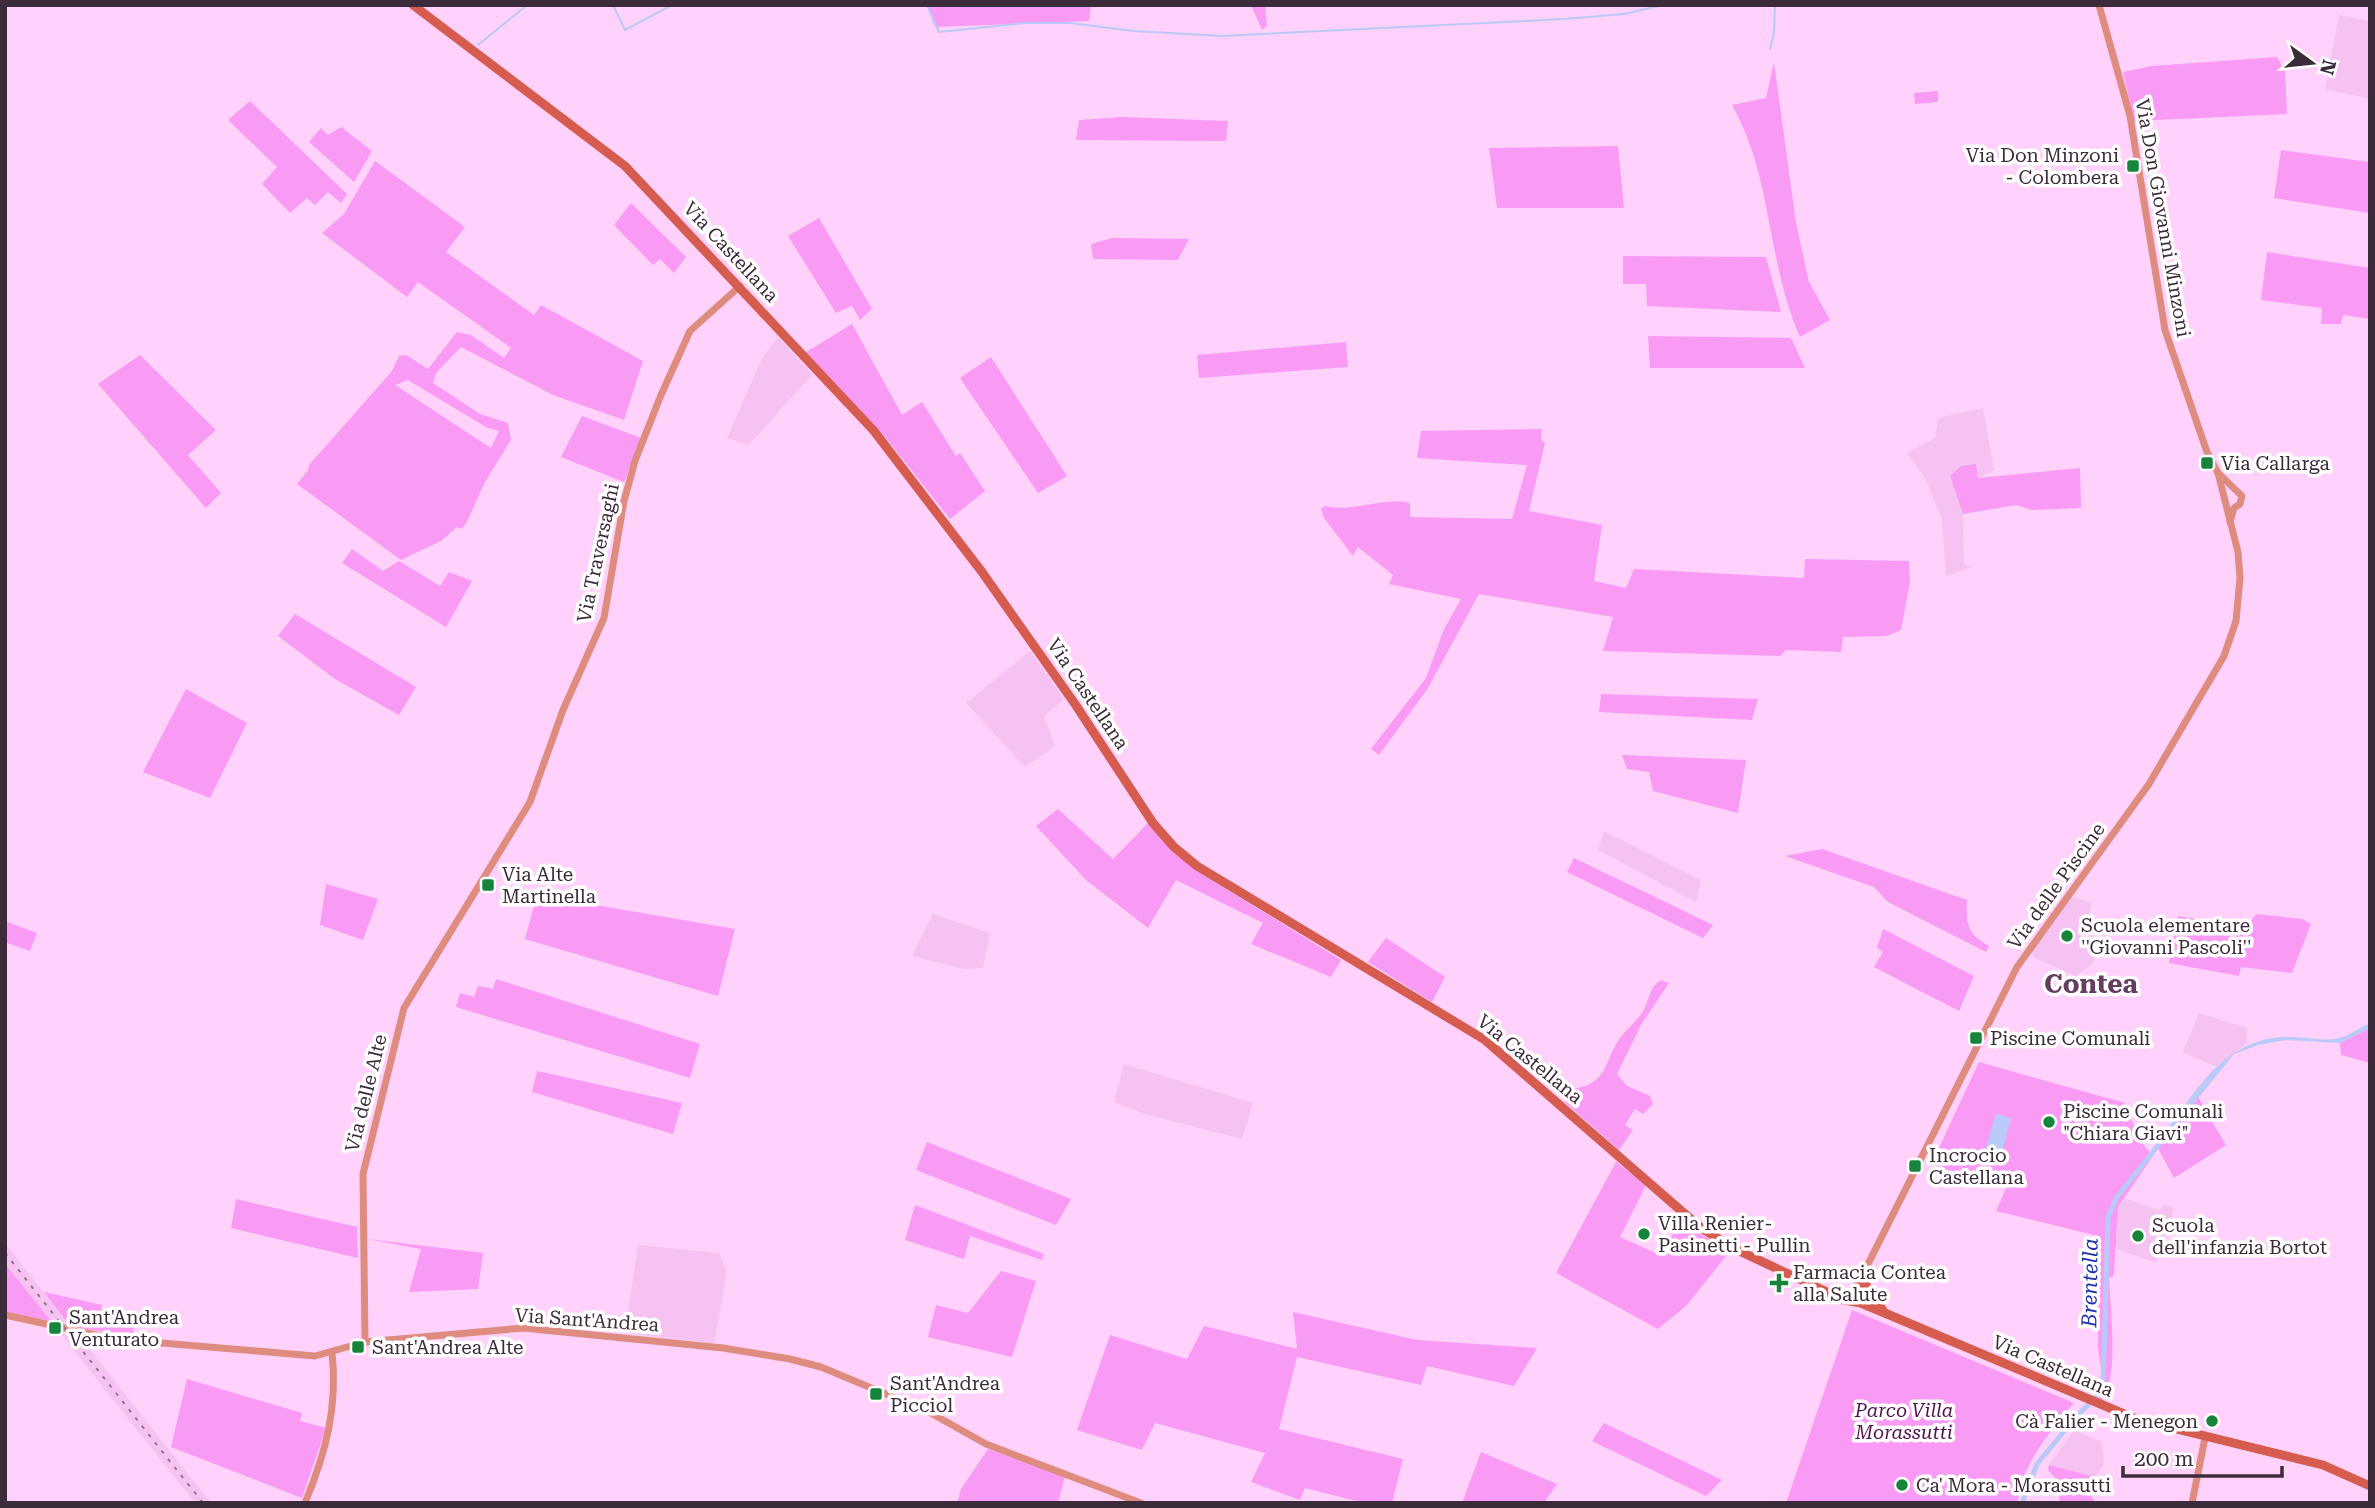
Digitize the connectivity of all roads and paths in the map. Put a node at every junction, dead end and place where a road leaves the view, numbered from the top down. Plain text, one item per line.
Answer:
1 (413, 5) edge
2 (2099, 5) edge
3 (740, 286) junction
4 (2218, 473) junction
5 (2233, 488) junction
6 (2223, 495) junction
7 (2230, 506) junction
8 (486, 876) joint
9 (1869, 1265) junction
10 (1855, 1288) junction
11 (1826, 1290) junction
12 (1872, 1292) junction
13 (1860, 1303) junction
14 (5, 1315) edge
15 (1888, 1315) junction
16 (365, 1342) junction
17 (332, 1352) junction
18 (2205, 1438) junction
19 (2370, 1486) edge
20 (305, 1503) edge
21 (1142, 1503) edge
22 (2192, 1503) edge

1 - 3 main road, Via Castellana
2 - 4 street, Via Don Giovanni Minzoni
3 - 8 street, Via Traversaghi
3 - 11 main road, Via Castellana
4 - 5 street
4 - 6 street
5 - 6 street
5 - 7 street, Via delle Piscine
6 - 7 street
7 - 9 street, Via delle Piscine
8 - 16 street, Via delle Alte
9 - 10 street, Via delle Piscine
9 - 12 street
10 - 11 main road, Via Castellana
10 - 12 main road
10 - 13 main road
11 - 13 main road, Via Castellana
12 - 13 main road
12 - 15 main road
13 - 15 main road, Via Castellana
14 - 17 street, Via Sant'Andrea
15 - 18 main road, Via Castellana
16 - 17 street, Via Sant'Andrea
16 - 21 street, Via Sant'Andrea
17 - 20 street
18 - 19 main road, Via Castellana
18 - 22 street

